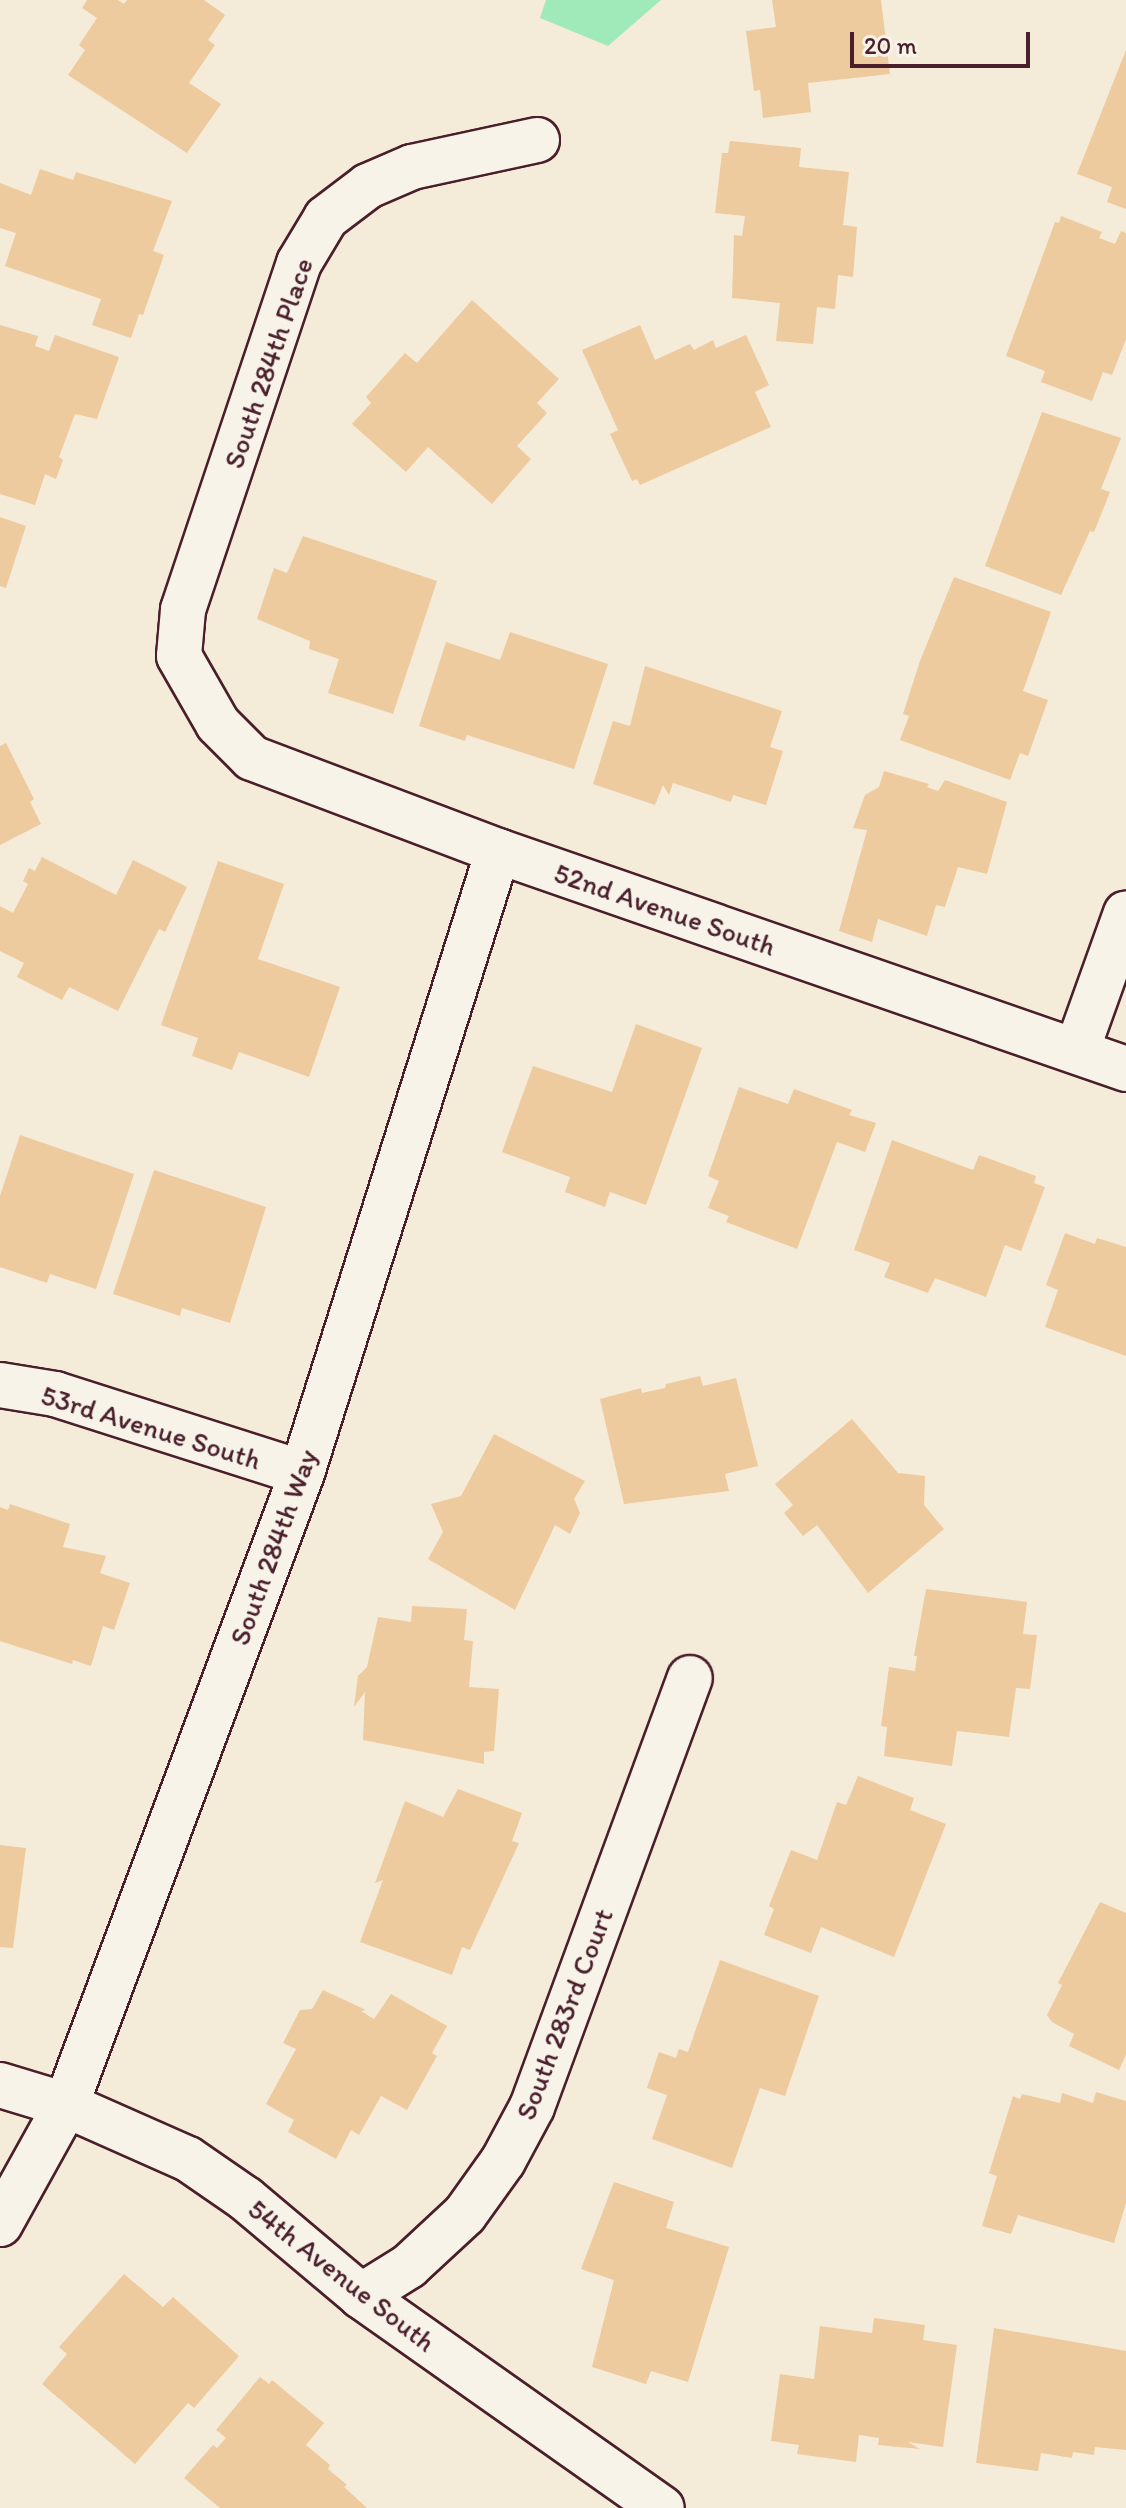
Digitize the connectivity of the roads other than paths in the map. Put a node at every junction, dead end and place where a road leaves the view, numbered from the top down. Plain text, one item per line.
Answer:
1 (537, 140) dead end
2 (218, 724) joint
3 (498, 851) junction
4 (1126, 913) edge
5 (1077, 1050) junction
6 (1126, 1069) edge
7 (0, 1385) edge
8 (302, 1473) junction
9 (690, 1678) dead end
10 (0, 2085) edge
11 (66, 2105) junction
12 (0, 2224) edge
13 (361, 2296) junction
14 (662, 2508) edge

1 - 2 street, South 284th Place
2 - 3 street, 52nd Avenue South
3 - 5 street, 52nd Avenue South
3 - 8 street, South 284th Way
4 - 5 street
5 - 6 street, 52nd Avenue South
7 - 8 street, 53rd Avenue South
8 - 11 street, South 284th Way
9 - 13 street, South 283rd Court
10 - 11 street, 54th Avenue South
11 - 12 street, South 284th Way
11 - 13 street, 54th Avenue South
13 - 14 street, 54th Avenue South

